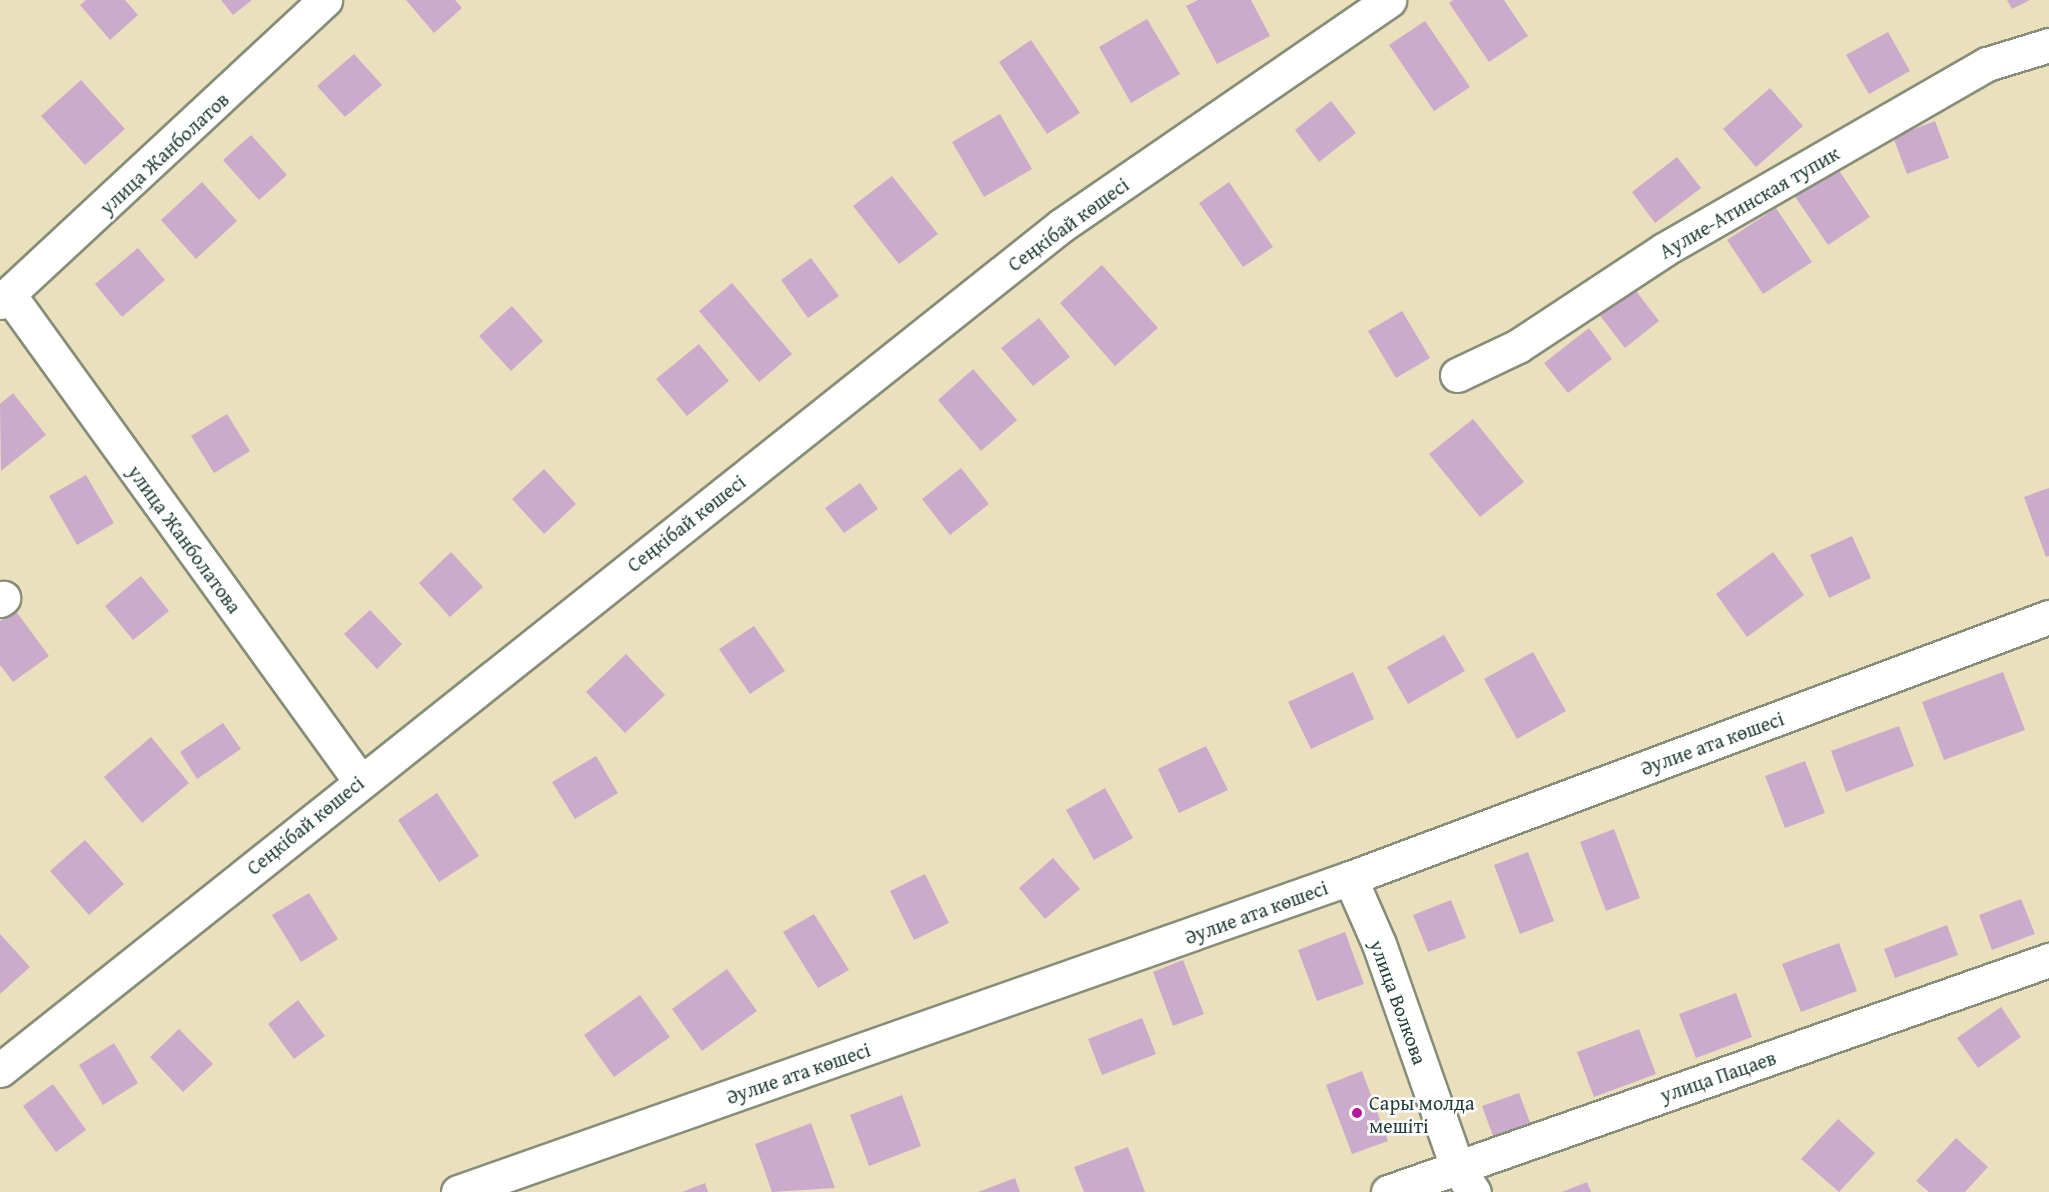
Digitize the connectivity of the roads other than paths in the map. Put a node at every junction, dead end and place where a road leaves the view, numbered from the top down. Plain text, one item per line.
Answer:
1 (325, 0) edge
2 (1389, 0) edge
3 (2049, 45) edge
4 (5, 299) edge
5 (1457, 375) dead end
6 (2049, 617) edge
7 (360, 782) junction
8 (1350, 878) junction
9 (2049, 960) edge
10 (0, 1070) edge
11 (1465, 1180) edge
12 (458, 1192) edge
13 (1388, 1192) edge

1 - 4 street, улица Жанболатов
2 - 7 street, Сеңкібай көшесі
3 - 5 street, Аулие-Атинская тупик
4 - 7 street, улица Жанболатова
6 - 8 street, Әулие ата көшесі
7 - 10 street, Сеңкібай көшесі
8 - 11 street, улица Волкова
8 - 12 street, Әулие ата көшесі
9 - 11 street, улица Пацаев
11 - 13 street, улица Пацаев

